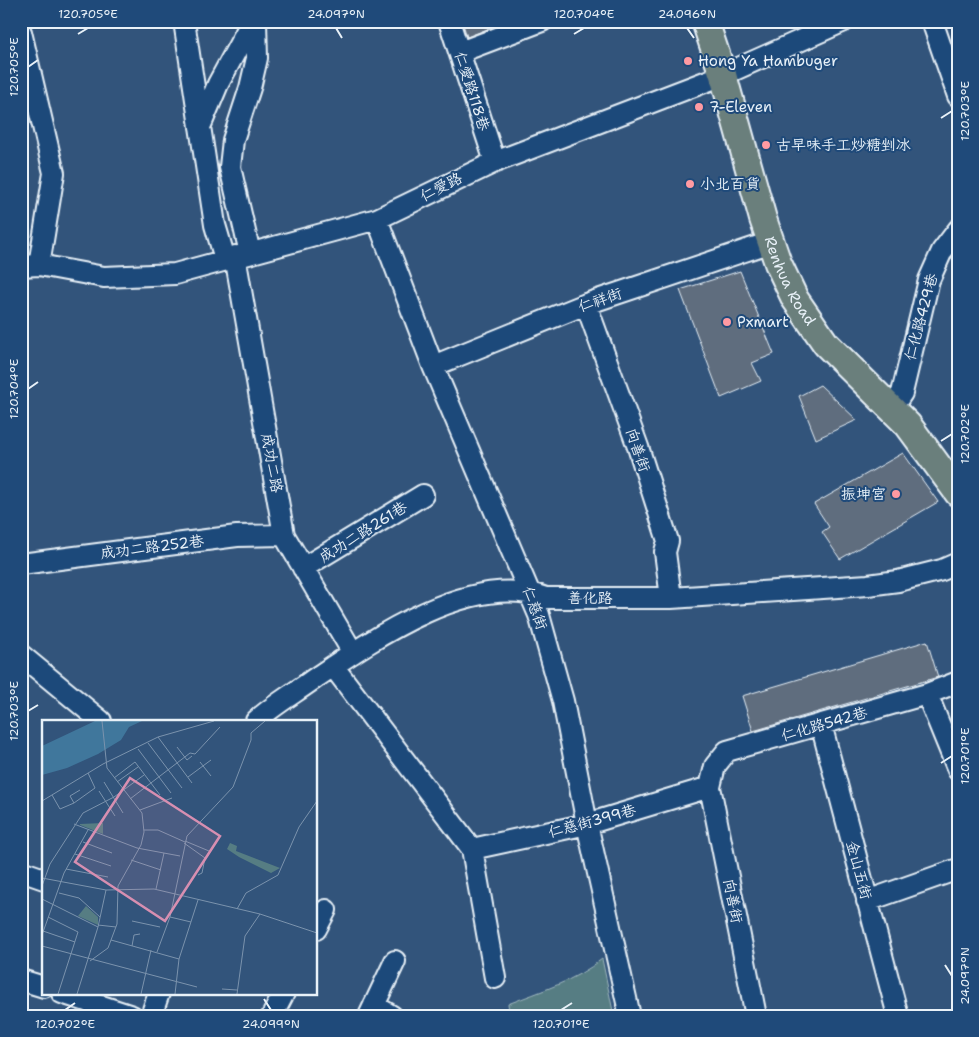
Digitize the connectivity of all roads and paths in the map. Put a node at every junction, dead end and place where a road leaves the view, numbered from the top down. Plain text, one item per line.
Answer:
1 (184, 21) edge
2 (252, 21) edge
3 (256, 21) edge
4 (449, 21) edge
5 (542, 21) edge
6 (705, 21) edge
7 (844, 21) edge
8 (932, 21) edge
9 (21, 32) edge
10 (460, 52) junction
11 (723, 75) junction
12 (958, 96) edge
13 (200, 127) junction
14 (495, 162) junction
15 (377, 219) junction
16 (958, 230) edge
17 (771, 242) junction
18 (237, 256) junction
19 (30, 266) edge
20 (586, 304) junction
21 (434, 366) junction
22 (892, 408) junction
23 (958, 494) edge
24 (423, 495) dead end
25 (284, 535) junction
26 (958, 563) edge
27 (21, 564) edge
28 (303, 568) junction
29 (530, 592) junction
30 (671, 598) junction
31 (352, 652) junction
32 (21, 655) edge
33 (333, 666) junction
34 (958, 682) edge
35 (927, 694) junction
36 (100, 720) edge
37 (257, 720) edge
38 (821, 724) junction
39 (958, 770) edge
40 (710, 787) junction
41 (587, 824) junction
42 (472, 849) junction
43 (958, 869) edge
44 (21, 870) edge
45 (42, 878) edge
46 (868, 900) junction
47 (326, 910) dead end
48 (318, 925) edge
49 (395, 961) dead end
50 (495, 978) dead end
51 (21, 980) edge
52 (42, 986) edge
53 (65, 994) edge
54 (159, 994) edge
55 (283, 994) edge
56 (371, 1010) edge
57 (132, 1016) edge
58 (152, 1016) edge
59 (272, 1016) edge
60 (392, 1016) edge
61 (630, 1016) edge
62 (756, 1016) edge
63 (898, 1016) edge

1 - 13 street, 成功二路
2 - 13 street
3 - 18 street, 成功二路
4 - 10 street, 仁愛路118巷
5 - 10 street
6 - 11 main road, Renhua Road
7 - 11 street, 仁愛路
8 - 12 street
9 - 19 street
10 - 14 street, 仁愛路118巷
11 - 14 street, 仁愛路
11 - 17 main road, Renhua Road
13 - 18 street, 成功二路
14 - 15 street, 仁愛路
15 - 18 street, 仁愛路
15 - 21 street, 仁慈街
16 - 22 street, 仁化路429巷
17 - 20 street, 仁祥街
17 - 22 main road, Renhua Road
18 - 19 street, 仁愛路
18 - 25 street, 成功二路
20 - 21 street, 仁祥街
20 - 30 street, 向善街
21 - 29 street, 仁慈街
22 - 23 main road, Renhua Road
24 - 28 street, 成功二路261巷
25 - 27 street, 成功二路252巷
25 - 28 street, 成功二路
26 - 30 street, 善化路
28 - 31 street, 成功二路
29 - 30 street, 善化路
29 - 31 street, 善化路
29 - 41 street, 仁慈街
31 - 33 street, 善化路
32 - 36 street
33 - 37 street, 善化路
33 - 42 street
34 - 35 street, 仁化路542巷
35 - 38 street, 仁化路542巷
35 - 39 street
38 - 40 street, 仁化路542巷
38 - 46 street, 金山五街
40 - 41 street, 仁慈街399巷
40 - 62 street, 向善街
41 - 42 street, 仁慈街399巷
41 - 61 street, 仁慈街
42 - 50 street
43 - 46 street
44 - 45 street
46 - 63 street, 金山五街
47 - 48 street
49 - 56 street
51 - 52 street
53 - 57 street
54 - 58 street
55 - 59 street
56 - 60 street

